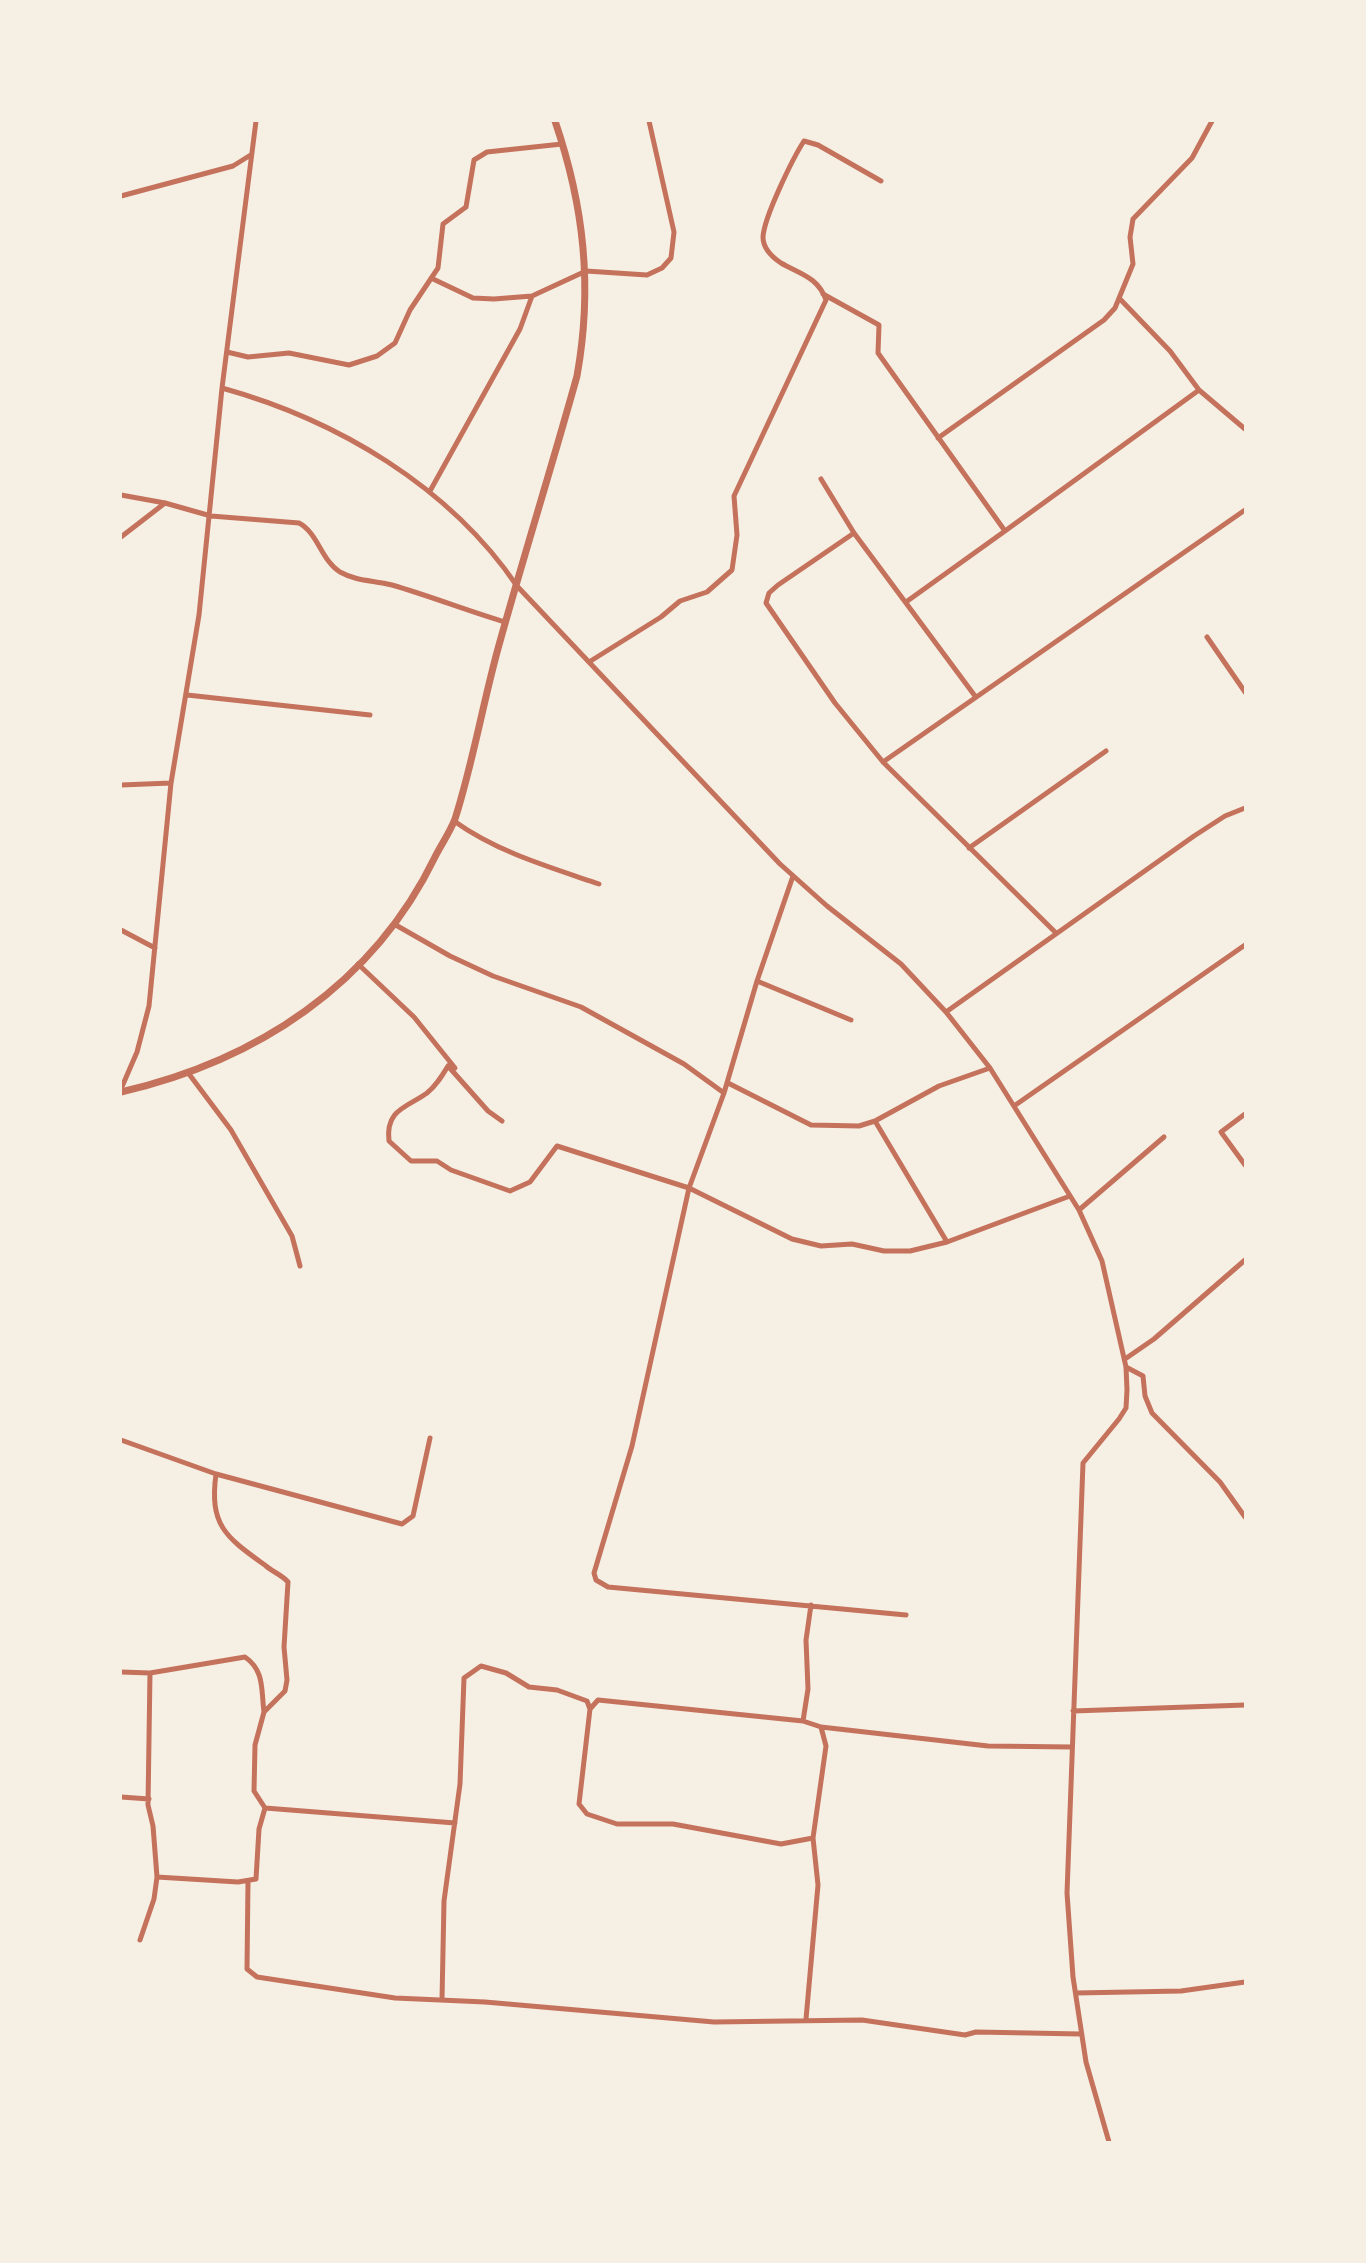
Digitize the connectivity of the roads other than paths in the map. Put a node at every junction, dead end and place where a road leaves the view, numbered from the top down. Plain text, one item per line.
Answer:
1 (256, 121) edge
2 (555, 121) edge
3 (649, 121) edge
4 (1212, 121) edge
5 (562, 144) junction
6 (249, 156) junction
7 (881, 181) dead end
8 (121, 196) edge
9 (586, 271) junction
10 (431, 278) junction
11 (823, 293) junction
12 (532, 296) junction
13 (1119, 298) junction
14 (227, 352) junction
15 (222, 388) junction
16 (1199, 390) junction
17 (1245, 429) edge
18 (938, 438) junction
19 (821, 479) dead end
20 (430, 491) junction
21 (121, 495) edge
22 (165, 503) junction
23 (1245, 510) edge
24 (211, 516) junction
25 (1005, 531) junction
26 (854, 533) junction
27 (121, 537) edge
28 (517, 586) junction
29 (906, 602) junction
30 (505, 622) junction
31 (1207, 637) dead end
32 (589, 662) junction
33 (1245, 692) edge
34 (187, 695) junction
35 (975, 696) junction
36 (370, 715) dead end
37 (1106, 751) dead end
38 (883, 762) junction
39 (171, 783) junction
40 (121, 785) edge
41 (1245, 808) edge
42 (454, 821) junction
43 (968, 848) junction
44 (793, 876) junction
45 (599, 884) dead end
46 (394, 924) junction
47 (121, 930) edge
48 (1055, 932) junction
49 (1245, 945) edge
50 (155, 948) junction
51 (358, 964) junction
52 (757, 981) junction
53 (946, 1012) junction
54 (851, 1020) dead end
55 (448, 1066) junction
56 (990, 1068) junction
57 (189, 1074) junction
58 (728, 1083) junction
59 (121, 1091) edge
60 (724, 1093) junction
61 (1014, 1106) junction
62 (1245, 1115) edge
63 (502, 1121) dead end
64 (875, 1121) junction
65 (1164, 1137) dead end
66 (1245, 1165) edge
67 (689, 1188) junction
68 (1070, 1196) junction
69 (1079, 1210) junction
70 (947, 1242) junction
71 (1245, 1260) edge
72 (300, 1266) dead end
73 (1125, 1359) junction
74 (1126, 1367) junction
75 (430, 1438) dead end
76 (121, 1440) edge
77 (216, 1474) junction
78 (1245, 1517) edge
79 (811, 1605) junction
80 (906, 1615) dead end
81 (121, 1672) edge
82 (150, 1673) junction
83 (1245, 1705) edge
84 (590, 1709) junction
85 (1073, 1711) junction
86 (264, 1712) junction
87 (803, 1721) junction
88 (821, 1727) junction
89 (1072, 1747) junction
90 (121, 1797) edge
91 (149, 1799) junction
92 (265, 1808) junction
93 (455, 1823) junction
94 (813, 1838) junction
95 (157, 1877) junction
96 (248, 1881) junction
97 (140, 1940) dead end
98 (1245, 1982) edge
99 (1076, 1993) junction
100 (442, 2000) junction
101 (806, 2019) junction
102 (1082, 2034) junction
103 (1109, 2142) edge

1 - 6 street
2 - 5 street
3 - 9 street
4 - 13 street
5 - 9 street
5 - 10 street
6 - 8 street
6 - 14 street
7 - 11 street
9 - 12 street
9 - 28 street
10 - 12 street
10 - 14 street
11 - 18 street
11 - 32 street
12 - 20 street
13 - 16 street
13 - 18 street
14 - 15 street
15 - 20 street
15 - 24 street
16 - 17 street
16 - 25 street
18 - 25 street
19 - 26 street
20 - 28 street
21 - 22 street
22 - 24 street
22 - 27 street
23 - 35 street
24 - 30 street
24 - 34 street
25 - 29 street
26 - 29 street
26 - 38 street
28 - 30 street
28 - 32 street
29 - 35 street
30 - 42 street
31 - 33 street
32 - 44 street
34 - 36 street
34 - 39 street
35 - 38 street
37 - 43 street
38 - 43 street
39 - 40 street
39 - 50 street
41 - 48 street
42 - 45 street
42 - 46 street
43 - 48 street
44 - 52 street
44 - 53 street
46 - 51 street
46 - 60 street
47 - 50 street
48 - 53 street
49 - 61 street
50 - 59 street
51 - 55 street
51 - 57 street
52 - 54 street
52 - 58 street
53 - 56 street
55 - 63 street
55 - 67 street
56 - 61 street
56 - 64 street
57 - 59 street
57 - 72 street
58 - 60 street
58 - 64 street
60 - 67 street
61 - 68 street
62 - 66 street
64 - 70 street
65 - 69 street
67 - 70 street
67 - 79 street
68 - 69 street
68 - 70 street
69 - 73 street
71 - 73 street
73 - 74 street
74 - 78 street
74 - 85 street
75 - 77 street
76 - 77 street
77 - 86 street
79 - 80 street
79 - 87 street
81 - 82 street
82 - 86 street
82 - 91 street
83 - 85 street
84 - 87 street
84 - 93 street
84 - 94 street
85 - 89 street
86 - 92 street
87 - 88 street
88 - 89 street
88 - 94 street
89 - 99 street
90 - 91 street
91 - 95 street
92 - 93 street
92 - 96 street
93 - 100 street
94 - 101 street
95 - 96 street
95 - 97 street
96 - 100 street
98 - 99 street
99 - 102 street
100 - 101 street
101 - 102 street
102 - 103 street

